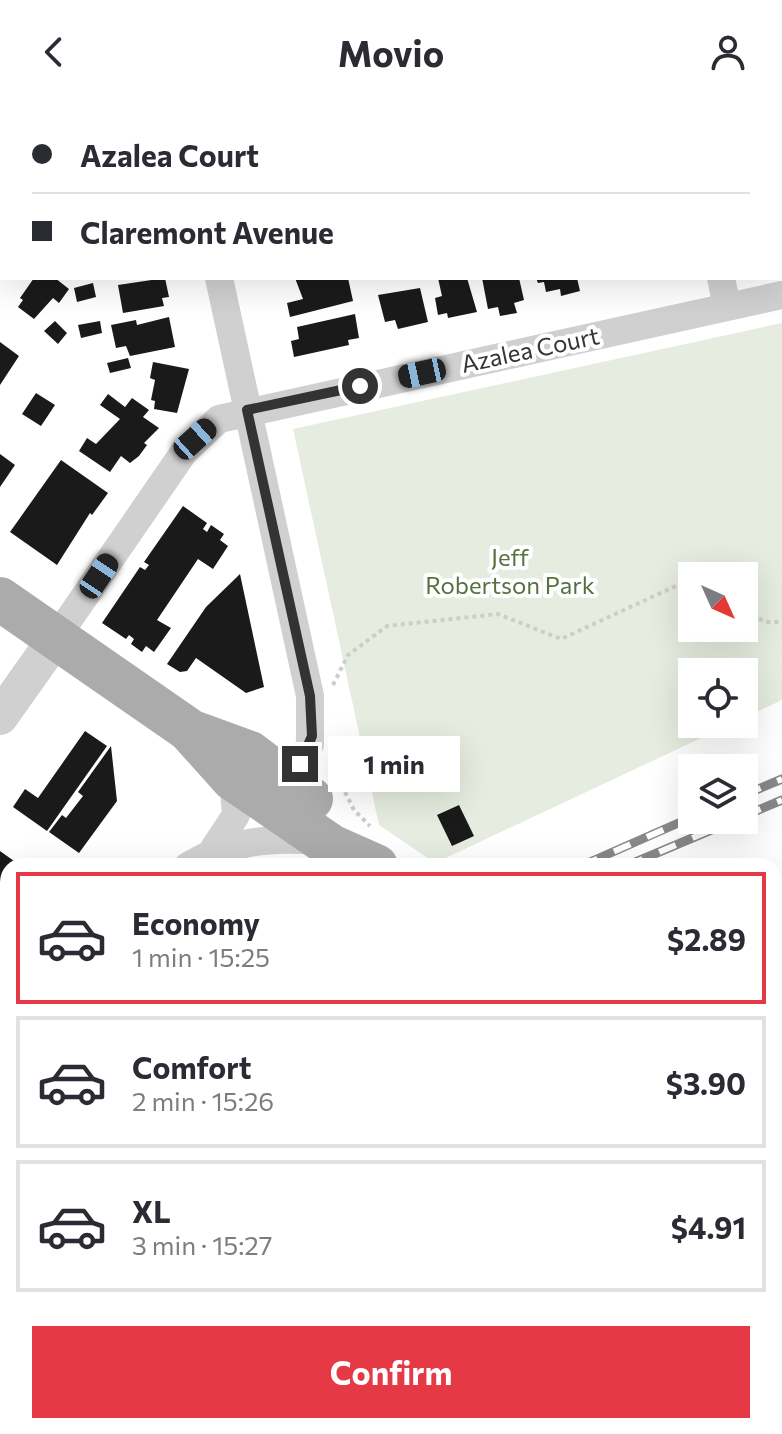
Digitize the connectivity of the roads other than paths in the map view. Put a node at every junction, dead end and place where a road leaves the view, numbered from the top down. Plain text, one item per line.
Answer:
1 (219, 280) edge
2 (721, 280) edge
3 (782, 295) edge
4 (727, 307) junction
5 (247, 410) junction
6 (0, 599) edge
7 (56, 638) junction
8 (0, 717) edge
9 (189, 730) junction
10 (233, 779) junction
11 (287, 780) junction
12 (323, 841) junction
13 (213, 850) junction
14 (376, 854) edge
15 (200, 858) edge

1 - 5 street
2 - 4 street
3 - 4 street, Azalea Court
4 - 5 street, Azalea Court
5 - 7 street, Azalea Court
5 - 11 street
6 - 7 main road
7 - 8 street, Azalea Court
7 - 9 main road
9 - 10 main road
9 - 11 main road
10 - 12 main road
10 - 13 street
11 - 14 main road
12 - 13 street
12 - 14 main road
13 - 15 street

